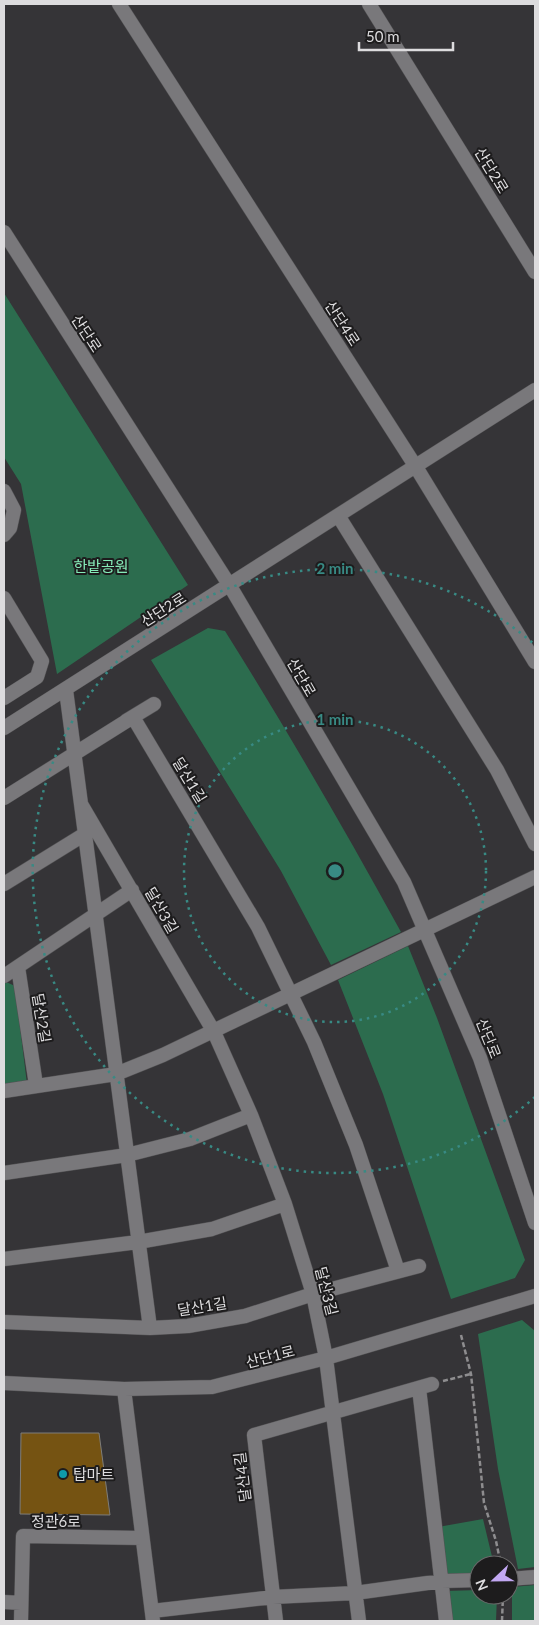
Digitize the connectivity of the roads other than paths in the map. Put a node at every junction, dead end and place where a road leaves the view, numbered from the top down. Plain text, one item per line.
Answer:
1 (119, 4) edge
2 (369, 4) edge
3 (4, 232) edge
4 (535, 272) edge
5 (535, 390) edge
6 (416, 467) junction
7 (4, 491) edge
8 (339, 517) junction
9 (4, 536) edge
10 (230, 586) junction
11 (4, 598) edge
12 (535, 662) edge
13 (66, 690) junction
14 (4, 698) edge
15 (154, 704) dead end
16 (122, 724) junction
17 (4, 728) edge
18 (74, 753) junction
19 (4, 798) edge
20 (81, 804) junction
21 (85, 834) junction
22 (535, 844) edge
23 (535, 877) edge
24 (4, 884) edge
25 (132, 890) junction
26 (95, 914) junction
27 (425, 930) junction
28 (18, 967) junction
29 (4, 976) edge
30 (290, 994) junction
31 (214, 1032) junction
32 (116, 1074) junction
33 (36, 1085) junction
34 (4, 1091) edge
35 (251, 1114) junction
36 (127, 1155) junction
37 (4, 1172) edge
38 (285, 1204) junction
39 (535, 1222) edge
40 (138, 1242) junction
41 (4, 1259) edge
42 (419, 1266) dead end
43 (398, 1271) junction
44 (313, 1294) junction
45 (535, 1296) edge
46 (4, 1322) edge
47 (150, 1328) junction
48 (326, 1358) junction
49 (4, 1383) edge
50 (124, 1389) junction
51 (332, 1412) junction
52 (142, 1538) junction
53 (535, 1577) edge
54 (519, 1578) edge
55 (469, 1580) edge
56 (442, 1581) junction
57 (355, 1593) junction
58 (273, 1597) junction
59 (4, 1602) edge
60 (21, 1603) junction
61 (152, 1616) edge
62 (21, 1621) edge
63 (276, 1621) edge
64 (359, 1621) edge
65 (446, 1621) edge

1 - 6 street, 산단4로
2 - 4 street, 산단2로
3 - 10 street, 산단로
5 - 6 street, 산단2로
6 - 8 street, 산단2로
6 - 12 street, 산단4로
7 - 9 street
8 - 10 street, 산단2로
8 - 22 street
10 - 13 street, 산단2로
10 - 27 street, 산단로
11 - 14 street
13 - 17 street, 산단2로
13 - 18 street
15 - 16 street
16 - 18 street
16 - 30 street, 달산1길
18 - 19 street
18 - 20 street
20 - 21 street
20 - 25 street, 달산3길
21 - 24 street
21 - 26 street
23 - 27 street
25 - 26 street
25 - 31 street, 달산3길
26 - 28 street
26 - 32 street
27 - 30 street
27 - 39 street, 산단로
28 - 29 street
28 - 33 street, 달산2길
30 - 31 street
30 - 43 street, 달산1길
31 - 32 street
31 - 35 street, 달산3길
32 - 33 street
32 - 36 street
33 - 34 street
35 - 36 street
35 - 38 street, 달산3길
36 - 37 street
36 - 40 street
38 - 40 street
38 - 44 street, 달산3길
40 - 41 street
40 - 47 street
42 - 43 street, 달산1길
43 - 44 street, 달산1길
44 - 47 street, 달산1길
44 - 48 street, 달산3길
45 - 48 street, 산단1로
46 - 47 street, 달산1길
48 - 50 street, 산단1로
48 - 51 street, 달산3길
49 - 50 street, 산단1로
50 - 52 street
51 - 56 street, 달산4길
51 - 57 street
51 - 58 street, 달산4길
52 - 60 street, 정관6로
52 - 61 street
53 - 54 street
55 - 56 street
56 - 57 street
56 - 65 street
57 - 58 street
57 - 64 street
58 - 61 street
58 - 63 street, 달산4길
59 - 60 street
60 - 62 street, 정관6로

